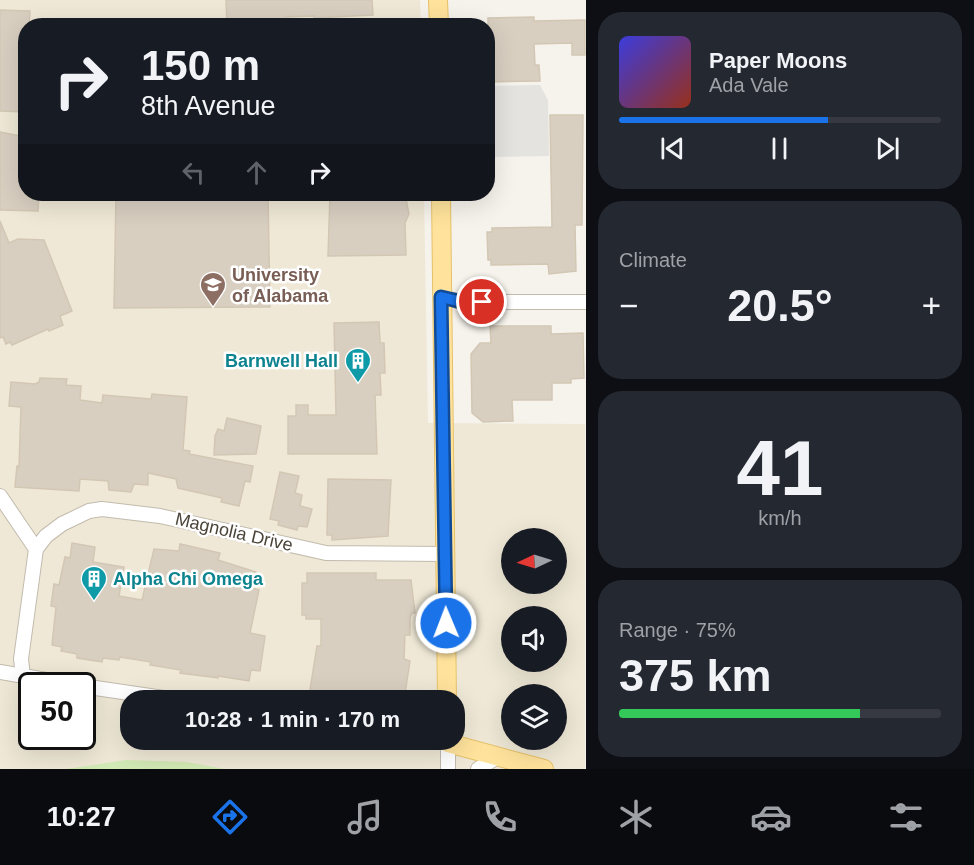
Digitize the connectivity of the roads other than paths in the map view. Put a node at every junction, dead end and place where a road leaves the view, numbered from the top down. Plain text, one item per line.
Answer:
1 (438, 0) edge
2 (439, 18) edge
3 (441, 201) edge
4 (441, 297) junction
5 (585, 302) edge
6 (0, 496) edge
7 (36, 549) junction
8 (444, 554) junction
9 (0, 672) edge
10 (23, 672) edge
11 (18, 675) edge
12 (96, 688) edge
13 (447, 690) edge
14 (120, 692) edge
15 (465, 746) edge
16 (448, 750) edge
17 (499, 756) junction
18 (448, 769) edge
19 (478, 769) edge
20 (544, 769) edge

1 - 2 main road
3 - 4 main road
4 - 5 street
4 - 8 main road
6 - 7 street
7 - 8 street, Magnolia Drive
7 - 10 street
8 - 13 main road
9 - 11 street
12 - 14 street
15 - 17 main road
16 - 18 street
17 - 19 street
17 - 20 main road

